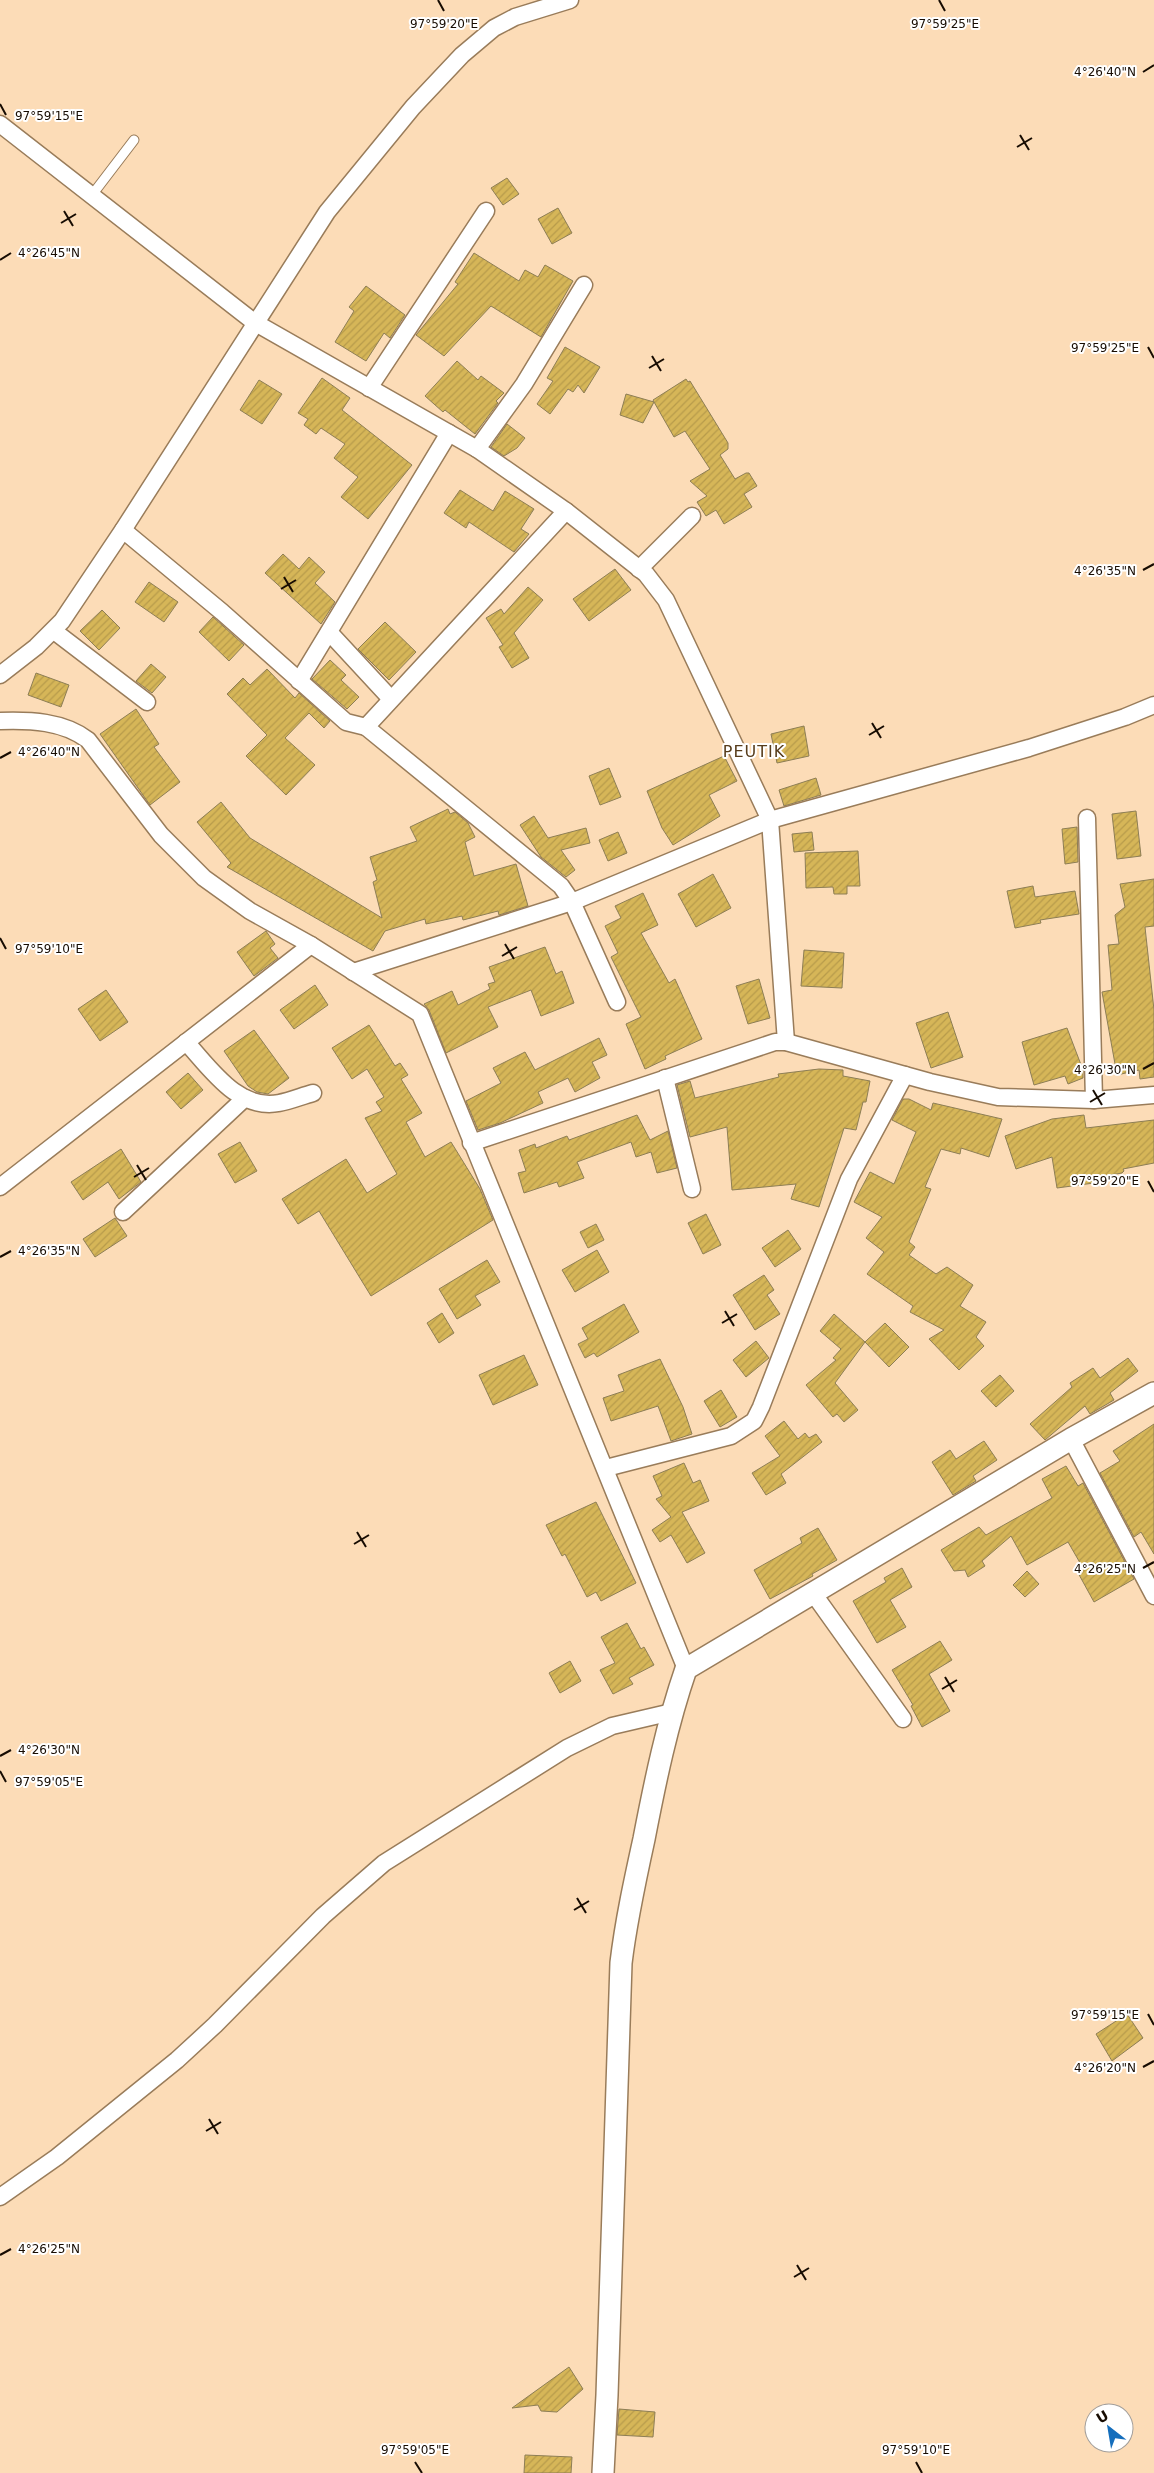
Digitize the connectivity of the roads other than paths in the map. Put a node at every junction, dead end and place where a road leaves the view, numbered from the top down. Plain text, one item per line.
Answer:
1 (570, 0) edge
2 (0, 124) edge
3 (134, 140) dead end
4 (92, 194) junction
5 (486, 211) dead end
6 (584, 285) dead end
7 (254, 322) junction
8 (370, 388) junction
9 (449, 433) junction
10 (477, 449) junction
11 (566, 511) junction
12 (692, 516) dead end
13 (123, 530) junction
14 (639, 569) junction
15 (54, 631) junction
16 (329, 632) junction
17 (0, 675) edge
18 (299, 681) junction
19 (391, 699) junction
20 (147, 702) dead end
21 (1154, 705) edge
22 (0, 721) edge
23 (366, 727) junction
24 (1087, 818) dead end
25 (770, 820) junction
26 (572, 902) junction
27 (311, 945) junction
28 (353, 972) junction
29 (617, 1002) dead end
30 (186, 1042) junction
31 (786, 1042) junction
32 (904, 1075) junction
33 (665, 1078) junction
34 (313, 1093) dead end
35 (1154, 1095) edge
36 (245, 1098) junction
37 (1094, 1100) junction
38 (471, 1143) junction
39 (0, 1187) edge
40 (692, 1190) dead end
41 (123, 1212) dead end
42 (1154, 1393) edge
43 (1072, 1439) junction
44 (606, 1468) junction
45 (813, 1593) junction
46 (1154, 1596) edge
47 (686, 1669) junction
48 (672, 1712) junction
49 (903, 1718) dead end
50 (0, 2197) edge
51 (603, 2473) edge

1 - 7 street
2 - 4 street
3 - 4 lane
4 - 7 street
5 - 8 street
6 - 10 street
7 - 8 street
7 - 13 street
8 - 9 street
9 - 10 street
9 - 16 street
10 - 11 street
11 - 14 street
11 - 19 street
12 - 14 street
13 - 15 street
13 - 18 street
14 - 25 street
15 - 17 street
15 - 20 street
16 - 18 street
16 - 19 street
18 - 23 street
19 - 23 street
21 - 25 street
22 - 27 street
23 - 26 street
24 - 37 street
25 - 26 street
25 - 31 street
26 - 28 street
26 - 29 street
27 - 28 street
27 - 30 street
28 - 38 street
30 - 36 street
30 - 39 street
31 - 32 street
31 - 33 street
32 - 37 street
32 - 44 street
33 - 38 street
33 - 40 street
34 - 36 street
35 - 37 street
36 - 41 street
38 - 44 street
42 - 43 street
43 - 45 street
43 - 46 street
44 - 47 street
45 - 47 street
45 - 49 street
47 - 48 street
48 - 50 street
48 - 51 street

